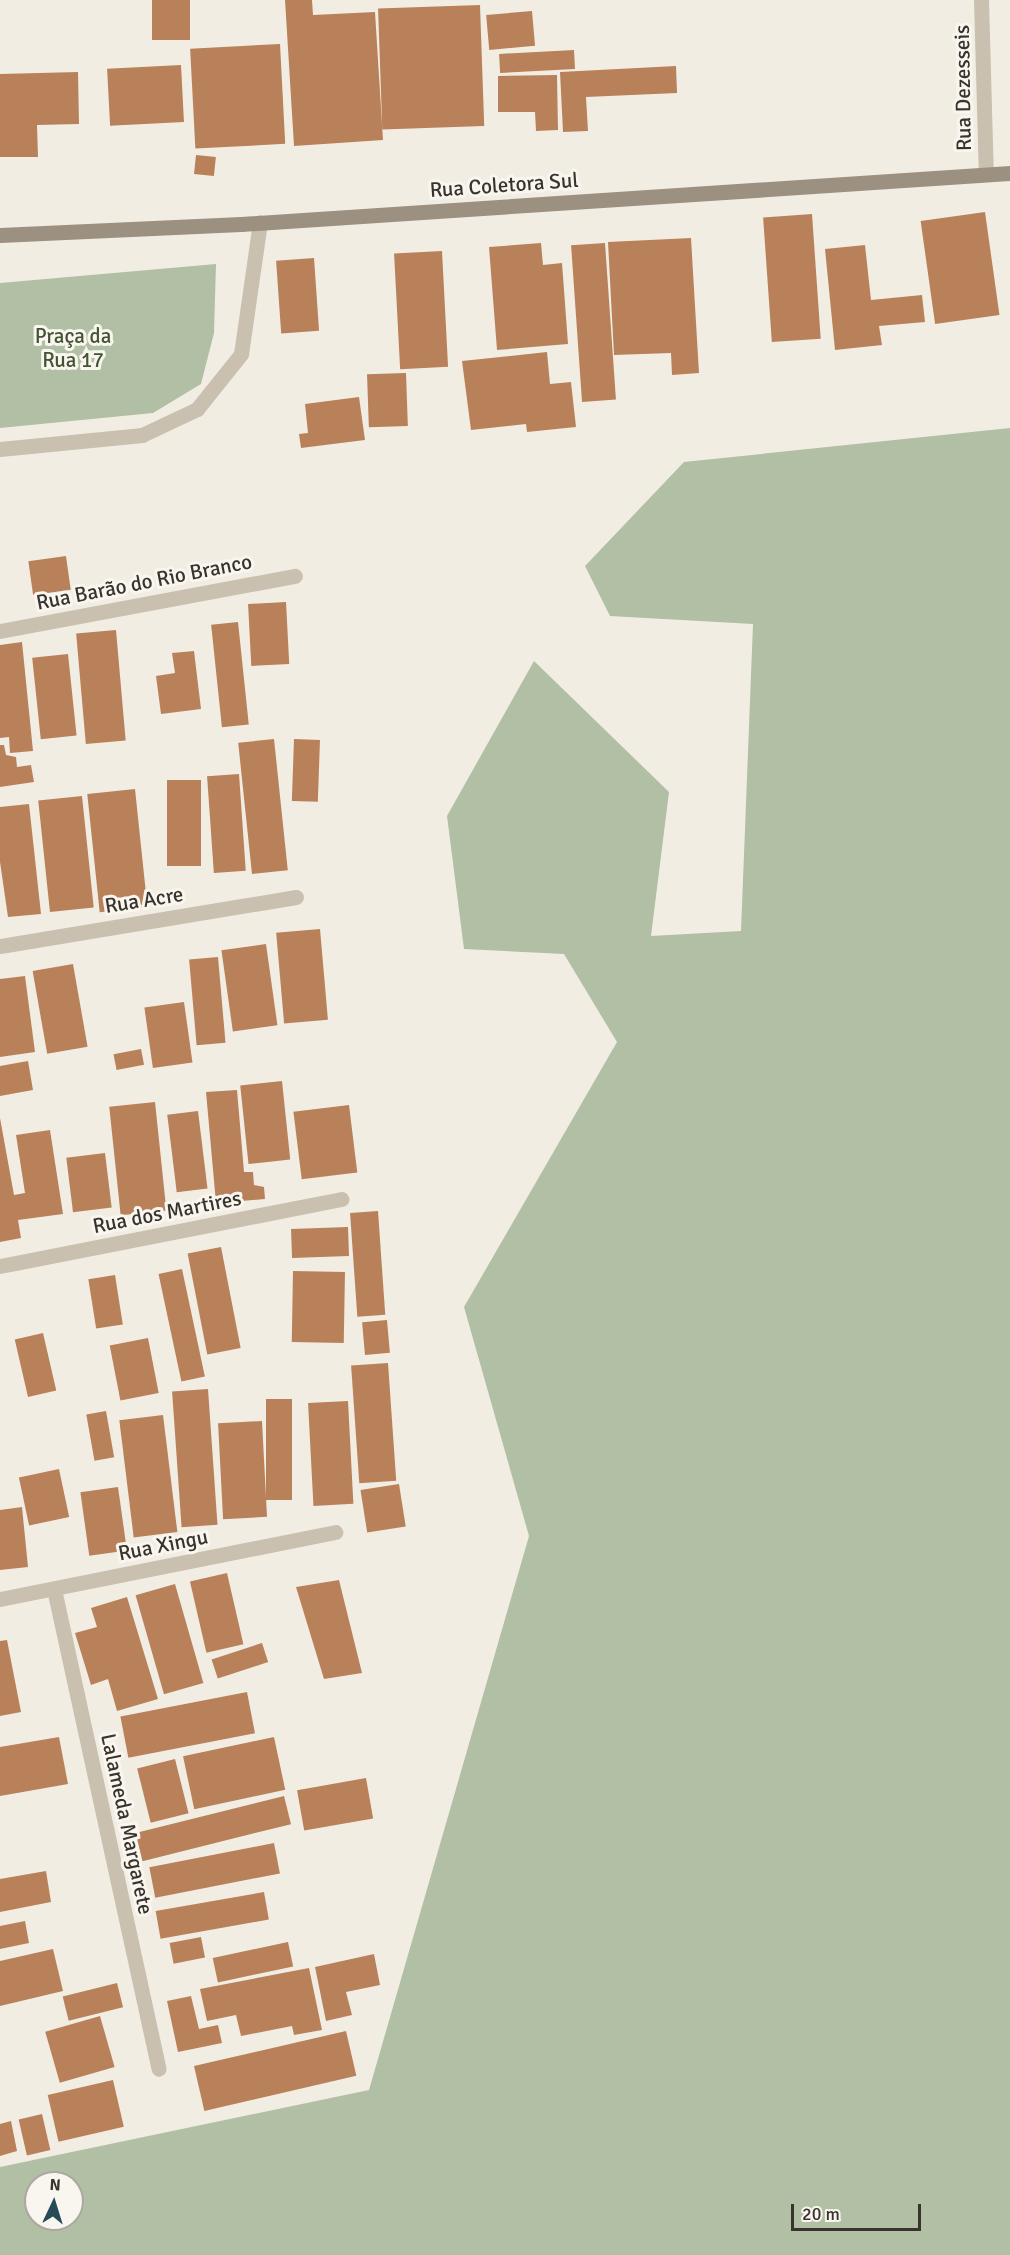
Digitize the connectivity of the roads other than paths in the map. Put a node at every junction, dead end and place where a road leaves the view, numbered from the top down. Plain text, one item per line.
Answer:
1 (981, 0) edge
2 (1010, 172) edge
3 (986, 174) junction
4 (260, 222) junction
5 (0, 235) edge
6 (0, 449) edge
7 (295, 576) dead end
8 (0, 631) edge
9 (296, 897) dead end
10 (0, 946) edge
11 (341, 1199) dead end
12 (0, 1266) edge
13 (335, 1532) dead end
14 (54, 1589) junction
15 (0, 1599) edge
16 (159, 2069) dead end

1 - 3 street, Rua Dezesseis
2 - 3 street, Rua Coletora Sul
3 - 4 street, Rua Coletora Sul
4 - 5 street, Rua Coletora Sul
4 - 6 street
7 - 8 street, Rua Barão do Rio Branco
9 - 10 street, Rua Acre
11 - 12 street, Rua dos Martires
13 - 14 street, Rua Xingu
14 - 15 street, Rua Xingu
14 - 16 street, Lalameda Margarete

